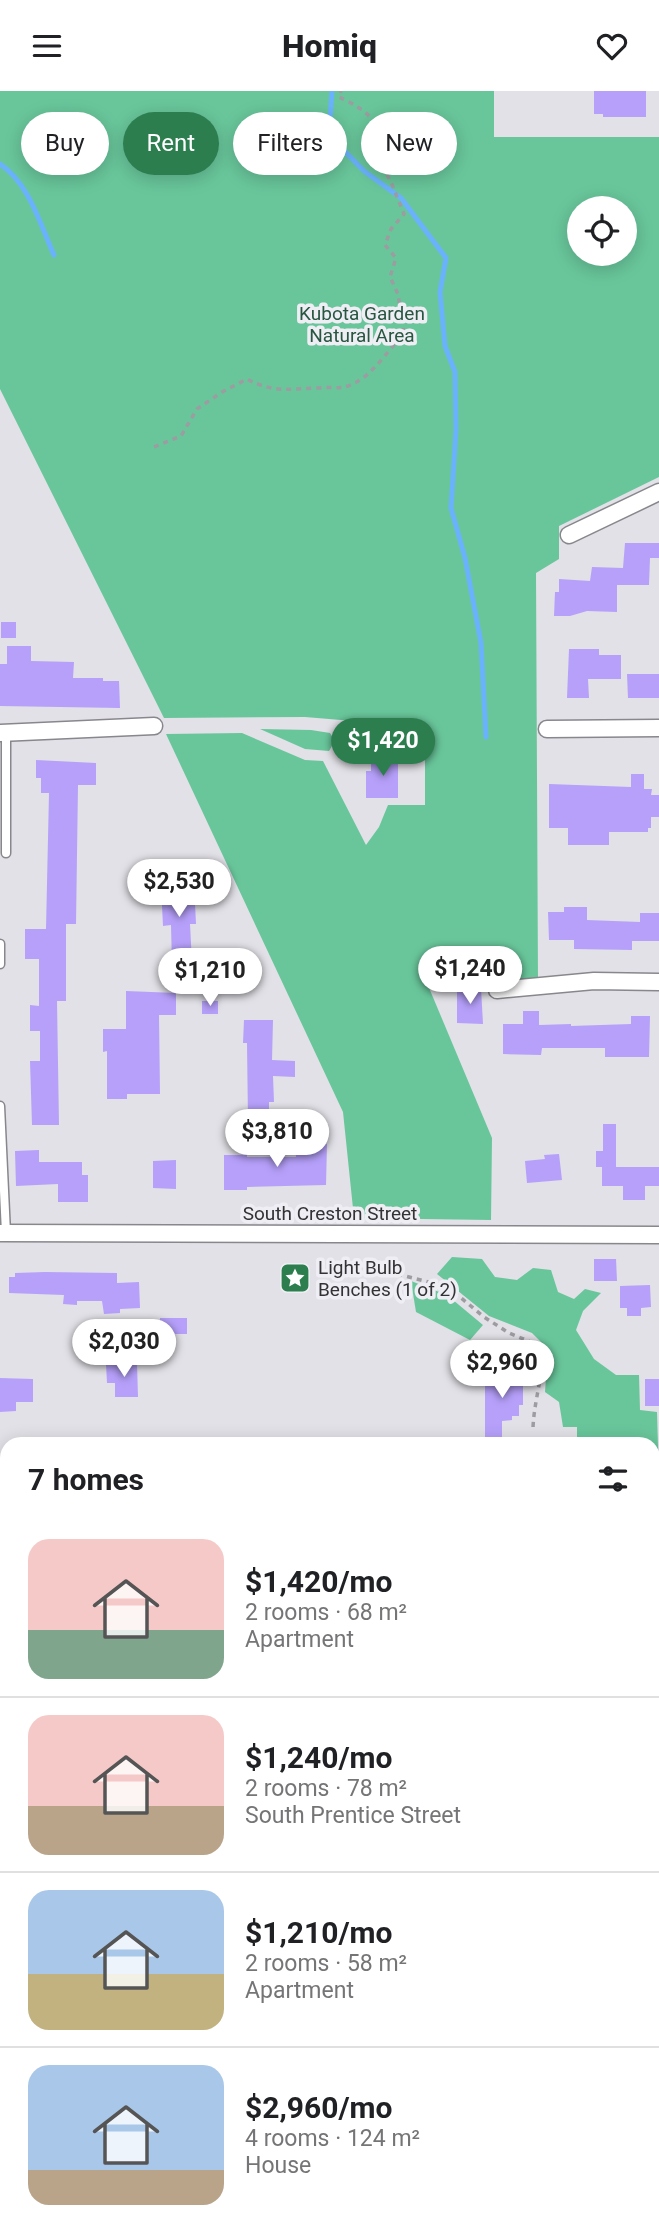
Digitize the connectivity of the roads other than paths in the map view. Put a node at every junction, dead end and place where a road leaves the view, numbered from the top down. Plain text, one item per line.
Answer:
1 (659, 492) edge
2 (569, 535) dead end
3 (154, 726) dead end
4 (659, 728) edge
5 (547, 729) dead end
6 (3, 733) edge
7 (5, 853) dead end
8 (0, 944) edge
9 (0, 964) edge
10 (659, 982) edge
11 (497, 990) dead end
12 (0, 1107) edge
13 (3, 1233) edge
14 (659, 1235) edge

1 - 2 street
3 - 6 street
4 - 5 street
6 - 7 lane
8 - 9 lane
10 - 11 street
12 - 13 lane
13 - 14 street, South Creston Street

